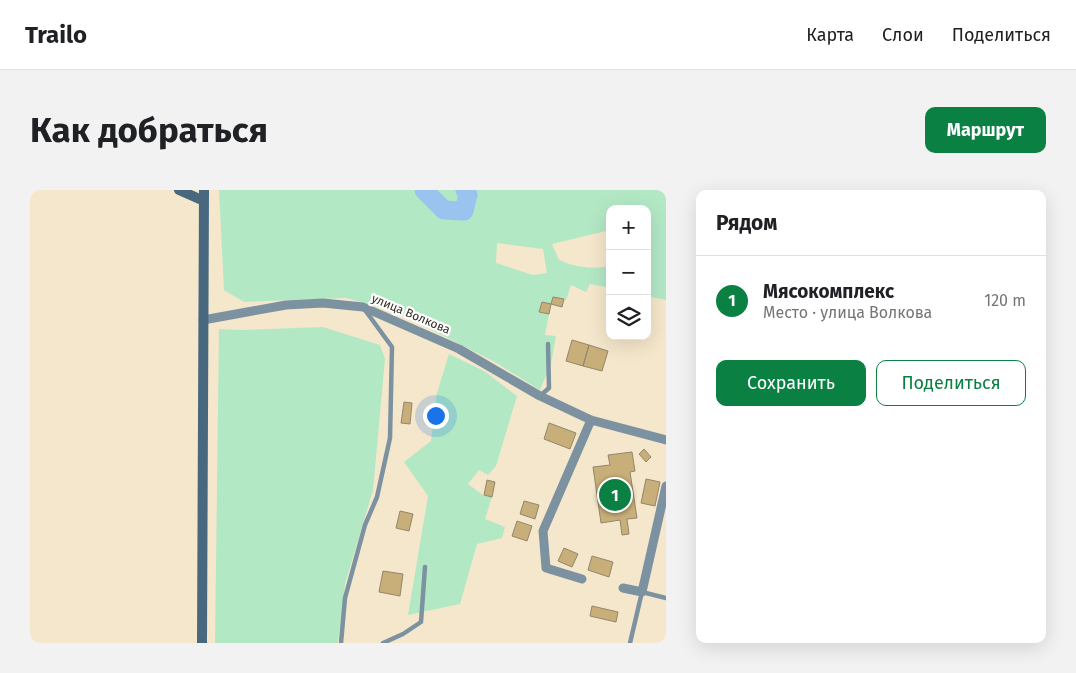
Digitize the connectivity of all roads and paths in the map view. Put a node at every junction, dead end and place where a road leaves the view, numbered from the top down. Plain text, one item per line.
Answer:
1 (179, 190) edge
2 (204, 190) edge
3 (204, 201) junction
4 (363, 307) junction
5 (203, 320) junction
6 (548, 344) dead end
7 (540, 396) junction
8 (591, 420) junction
9 (666, 440) edge
10 (666, 486) edge
11 (425, 567) dead end
12 (582, 579) dead end
13 (623, 588) dead end
14 (642, 592) junction
15 (666, 598) edge
16 (202, 643) edge
17 (341, 643) edge
18 (383, 643) edge
19 (630, 643) edge

1 - 3 main road
2 - 3 main road
3 - 5 main road
4 - 5 street, улица Волкова
4 - 7 street, улица Волкова
4 - 17 lane
5 - 16 main road
6 - 7 lane
7 - 8 street, улица Волкова
8 - 9 street, улица Волкова
8 - 12 street
10 - 14 street
11 - 18 lane
13 - 14 street
14 - 15 lane
14 - 19 lane

